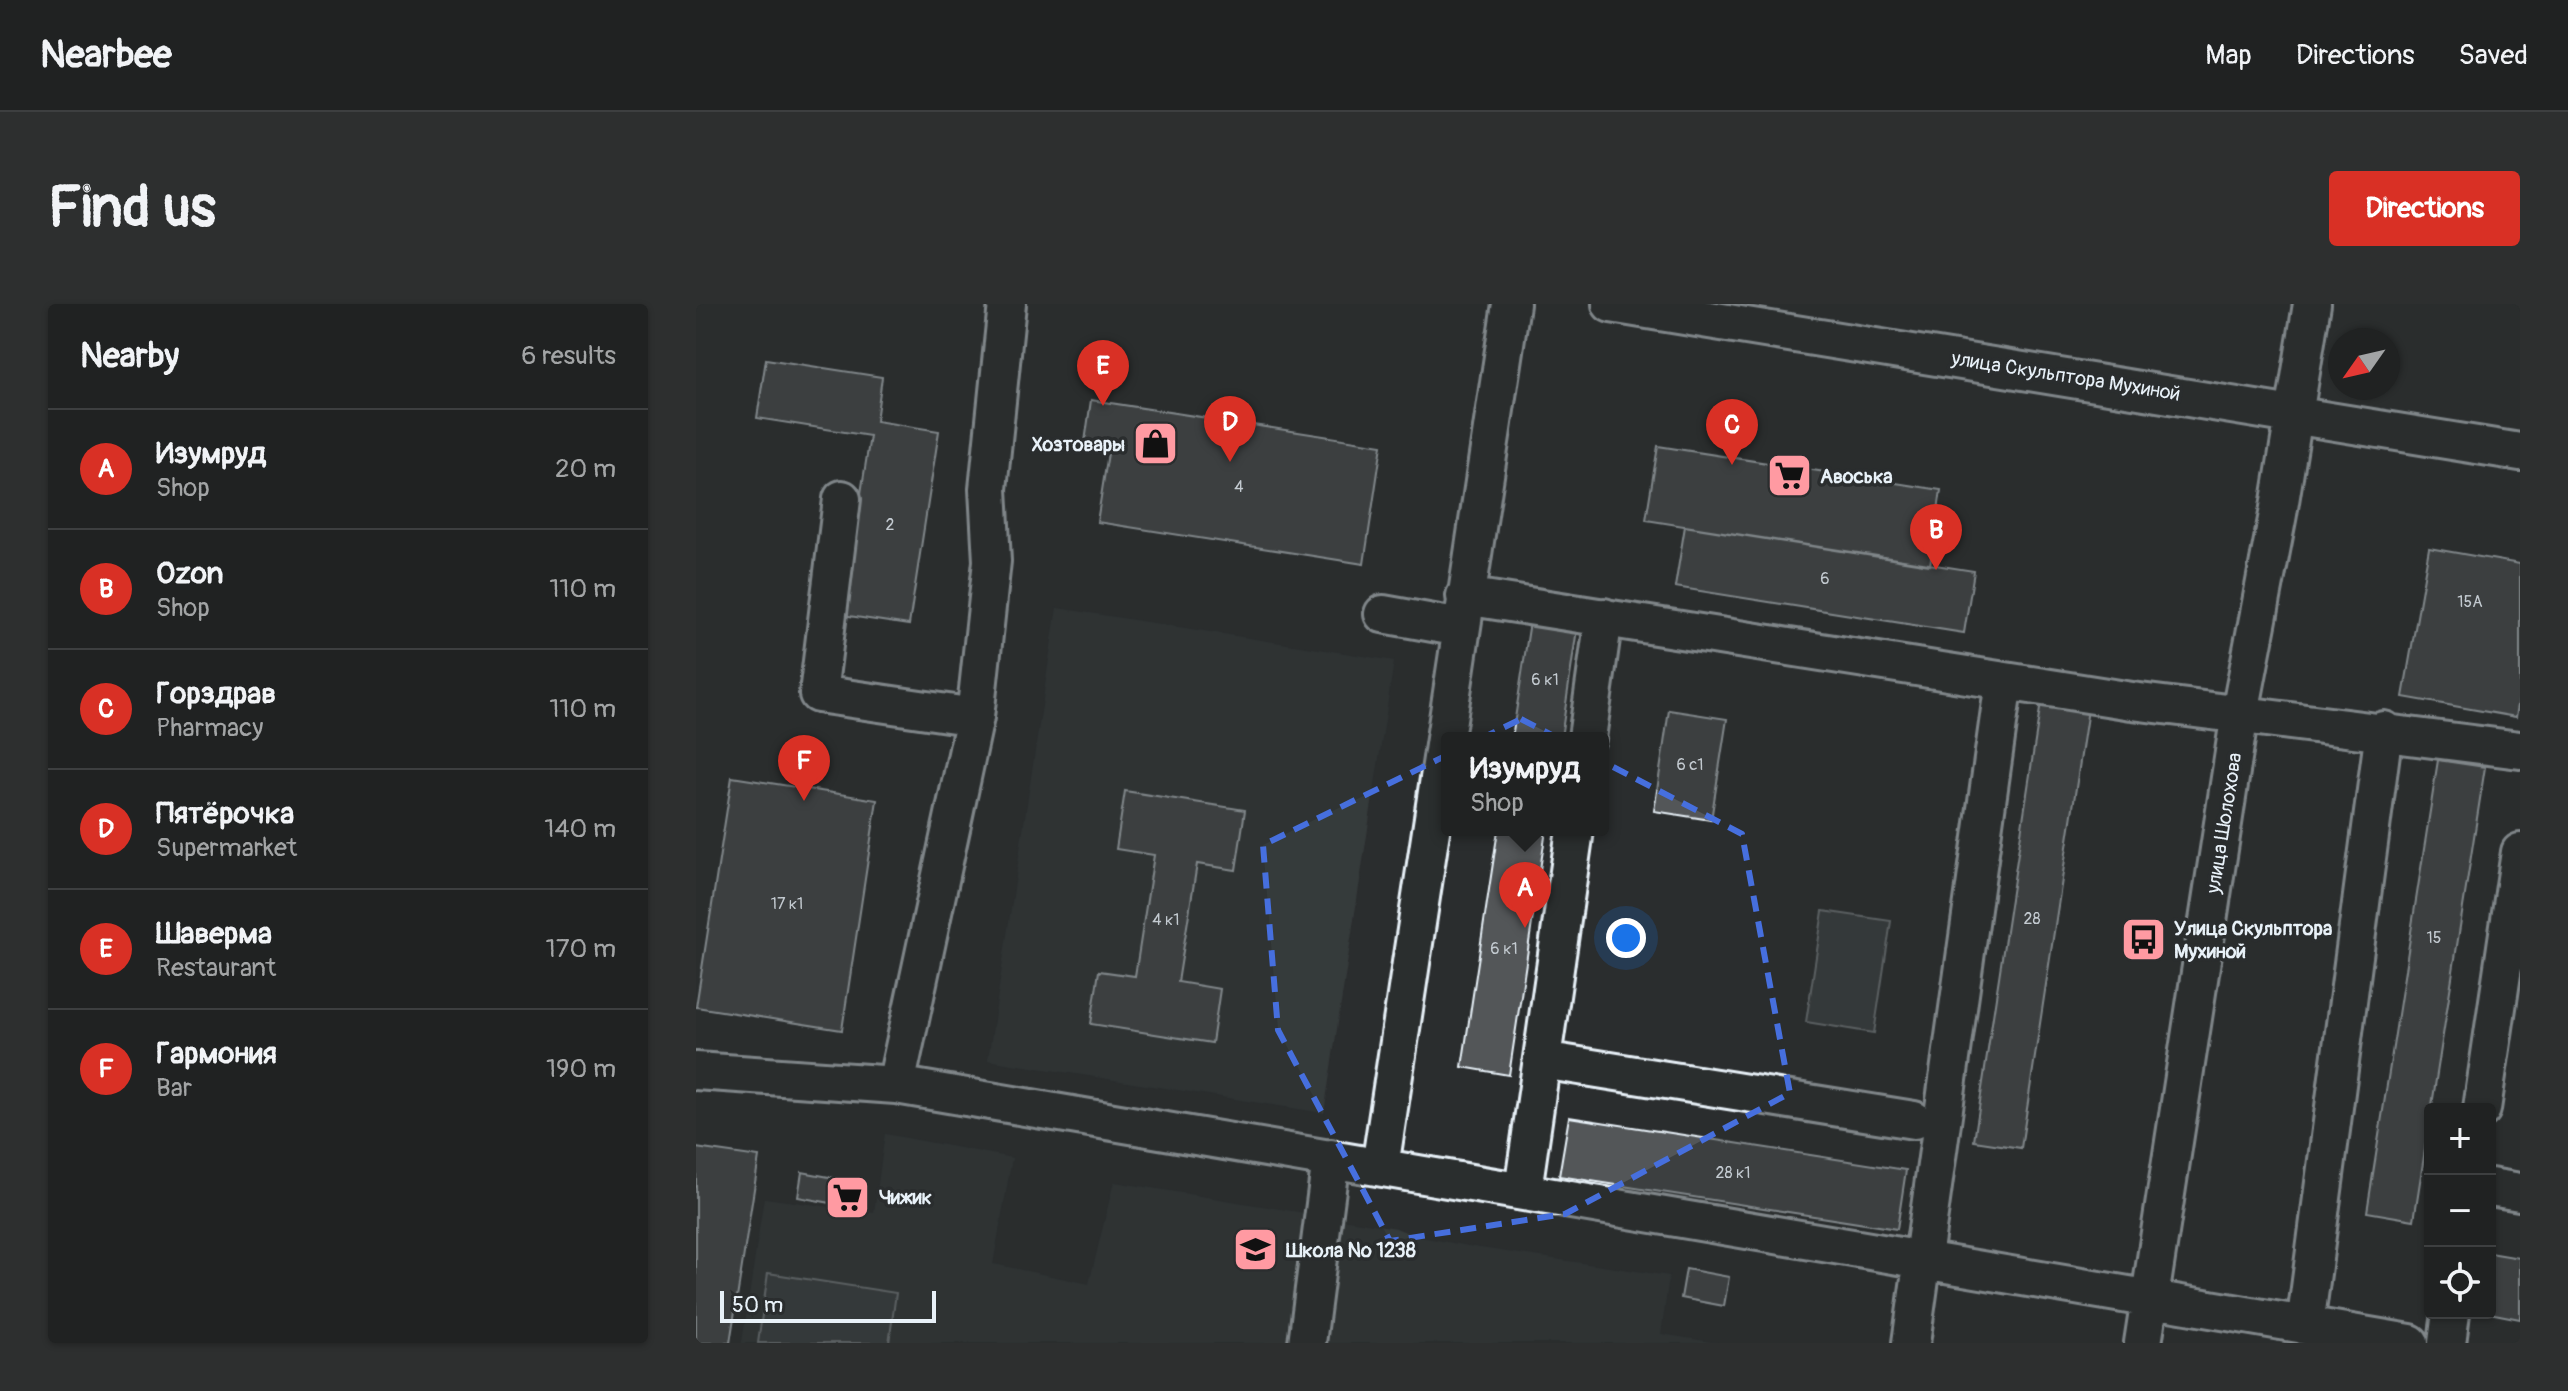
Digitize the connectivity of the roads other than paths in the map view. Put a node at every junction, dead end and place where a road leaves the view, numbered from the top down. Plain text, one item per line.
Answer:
1 (1007, 304) edge
2 (1511, 304) edge
3 (1611, 304) edge
4 (2312, 304) edge
5 (2294, 415) junction
6 (2520, 452) edge
7 (842, 499) dead end
8 (1463, 612) junction
9 (1383, 614) dead end
10 (1604, 617) junction
11 (2004, 681) junction
12 (2240, 713) junction
13 (975, 717) junction
14 (2384, 730) junction
15 (1445, 732) edge
16 (1588, 732) edge
17 (2520, 750) edge
18 (1441, 759) edge
19 (1574, 836) edge
20 (2520, 852) edge
21 (1542, 1060) junction
22 (696, 1071) edge
23 (896, 1085) junction
24 (2483, 1103) edge
25 (1914, 1120) dead end
26 (1331, 1158) junction
27 (1380, 1167) junction
28 (2496, 1188) edge
29 (1523, 1190) junction
30 (2520, 1192) edge
31 (1924, 1258) junction
32 (2150, 1298) junction
33 (2450, 1319) edge
34 (2305, 1326) junction
35 (1307, 1343) edge
36 (1911, 1343) edge
37 (2143, 1343) edge
38 (2410, 1343) edge
39 (2447, 1343) edge

1 - 13 street
2 - 8 street
3 - 5 street, улица Скульптора Мухиной
4 - 5 street, улица Шолохова
5 - 6 street, улица Скульптора Мухиной
5 - 12 street, улица Шолохова
7 - 13 street
8 - 9 street
8 - 10 street
8 - 15 street
10 - 11 street
10 - 16 street
11 - 12 street
11 - 31 street
12 - 14 street
12 - 32 street, улица Шолохова
13 - 23 street
14 - 17 street
14 - 34 street
18 - 27 street
19 - 21 street
20 - 24 street
21 - 25 street
21 - 29 street
22 - 23 street
23 - 26 street
26 - 27 street
26 - 35 street
27 - 29 street
28 - 30 street
29 - 31 street
31 - 32 street
31 - 36 street
32 - 34 street
32 - 37 street, улица Шолохова
33 - 39 street
34 - 38 street

